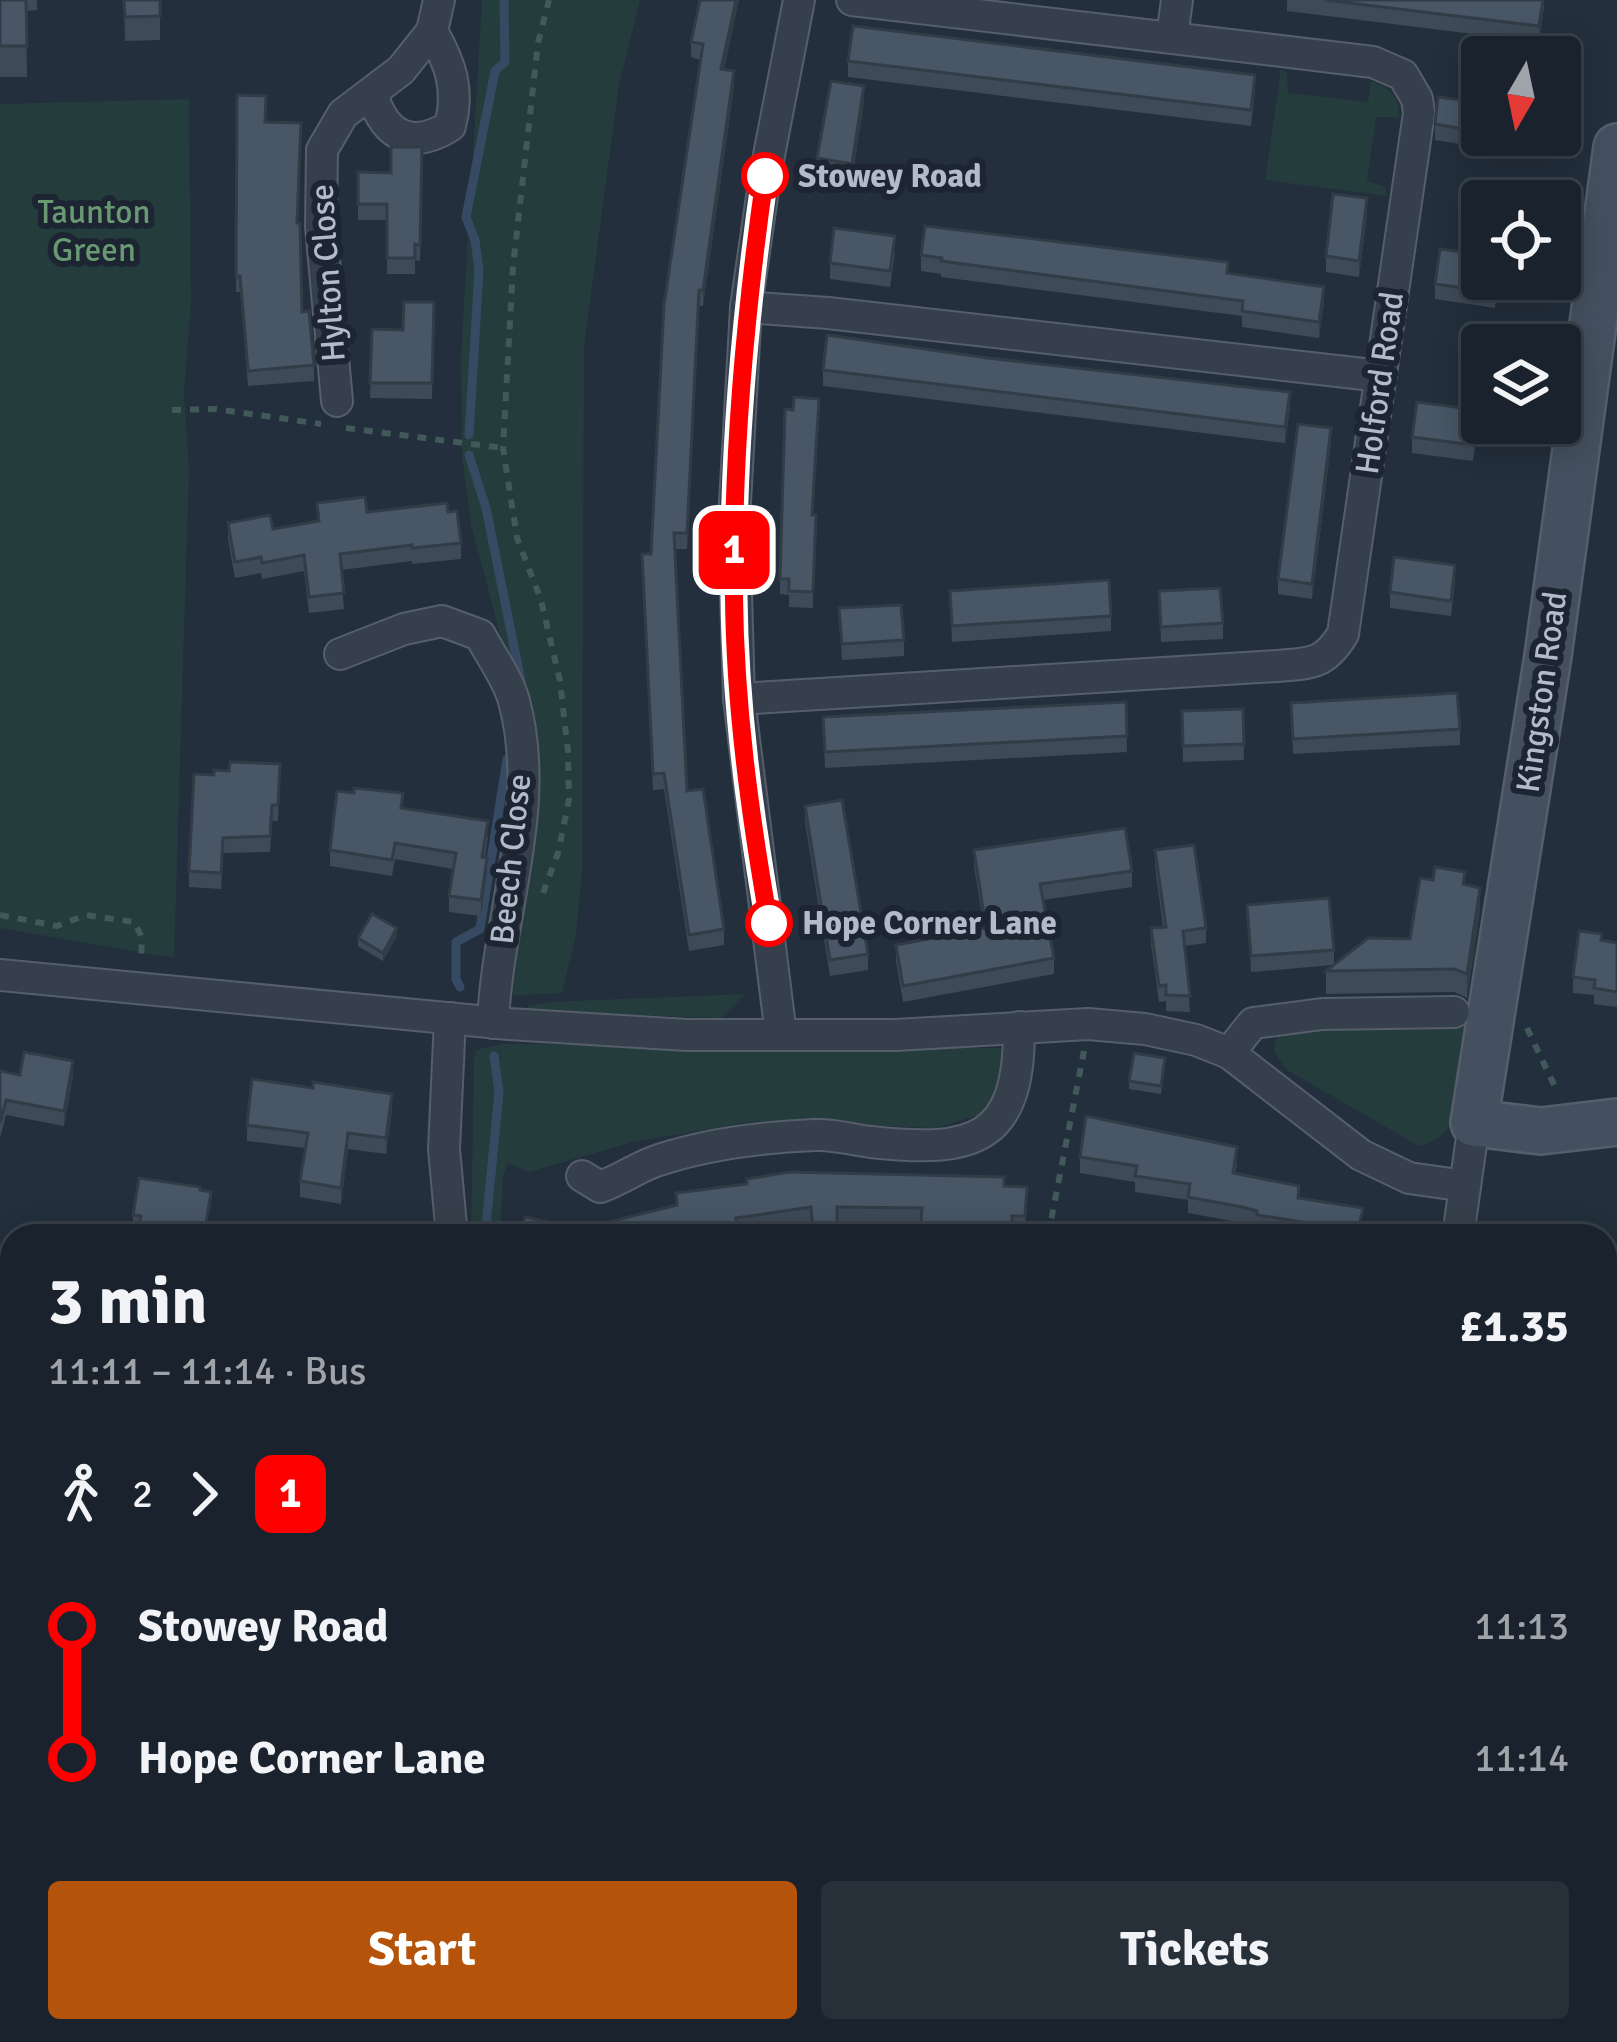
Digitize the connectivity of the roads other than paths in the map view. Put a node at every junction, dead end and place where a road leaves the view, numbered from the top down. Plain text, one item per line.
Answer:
1 (439, 0) edge
2 (799, 0) edge
3 (852, 0) edge
4 (1177, 0) edge
5 (432, 31) junction
6 (1172, 37) junction
7 (372, 94) junction
8 (1617, 147) edge
9 (746, 307) junction
10 (1382, 376) junction
11 (337, 400) dead end
12 (340, 654) dead end
13 (739, 699) junction
14 (0, 975) edge
15 (1474, 1011) junction
16 (450, 1018) junction
17 (493, 1022) junction
18 (1019, 1027) junction
19 (781, 1035) junction
20 (1228, 1053) junction
21 (1617, 1121) edge
22 (1474, 1123) junction
23 (1465, 1186) junction
24 (595, 1191) dead end
25 (451, 1224) edge
26 (1460, 1224) edge

1 - 5 street, Hylton Close
2 - 9 street
3 - 6 street, Holford Road
4 - 6 street
5 - 7 street, Hylton Close
5 - 7 street
6 - 10 street, Holford Road
7 - 11 street, Hylton Close
8 - 15 street, Kingston Road
9 - 10 street
9 - 13 street
10 - 13 street, Holford Road
12 - 17 street, Beech Close
13 - 19 street
14 - 16 street
15 - 20 street
15 - 22 street, Kingston Road
16 - 17 street
16 - 25 street
17 - 19 street
18 - 19 street
18 - 20 street
18 - 24 street
20 - 23 street
21 - 22 street
22 - 23 street, Kingston Road
23 - 26 street, Kingston Road

